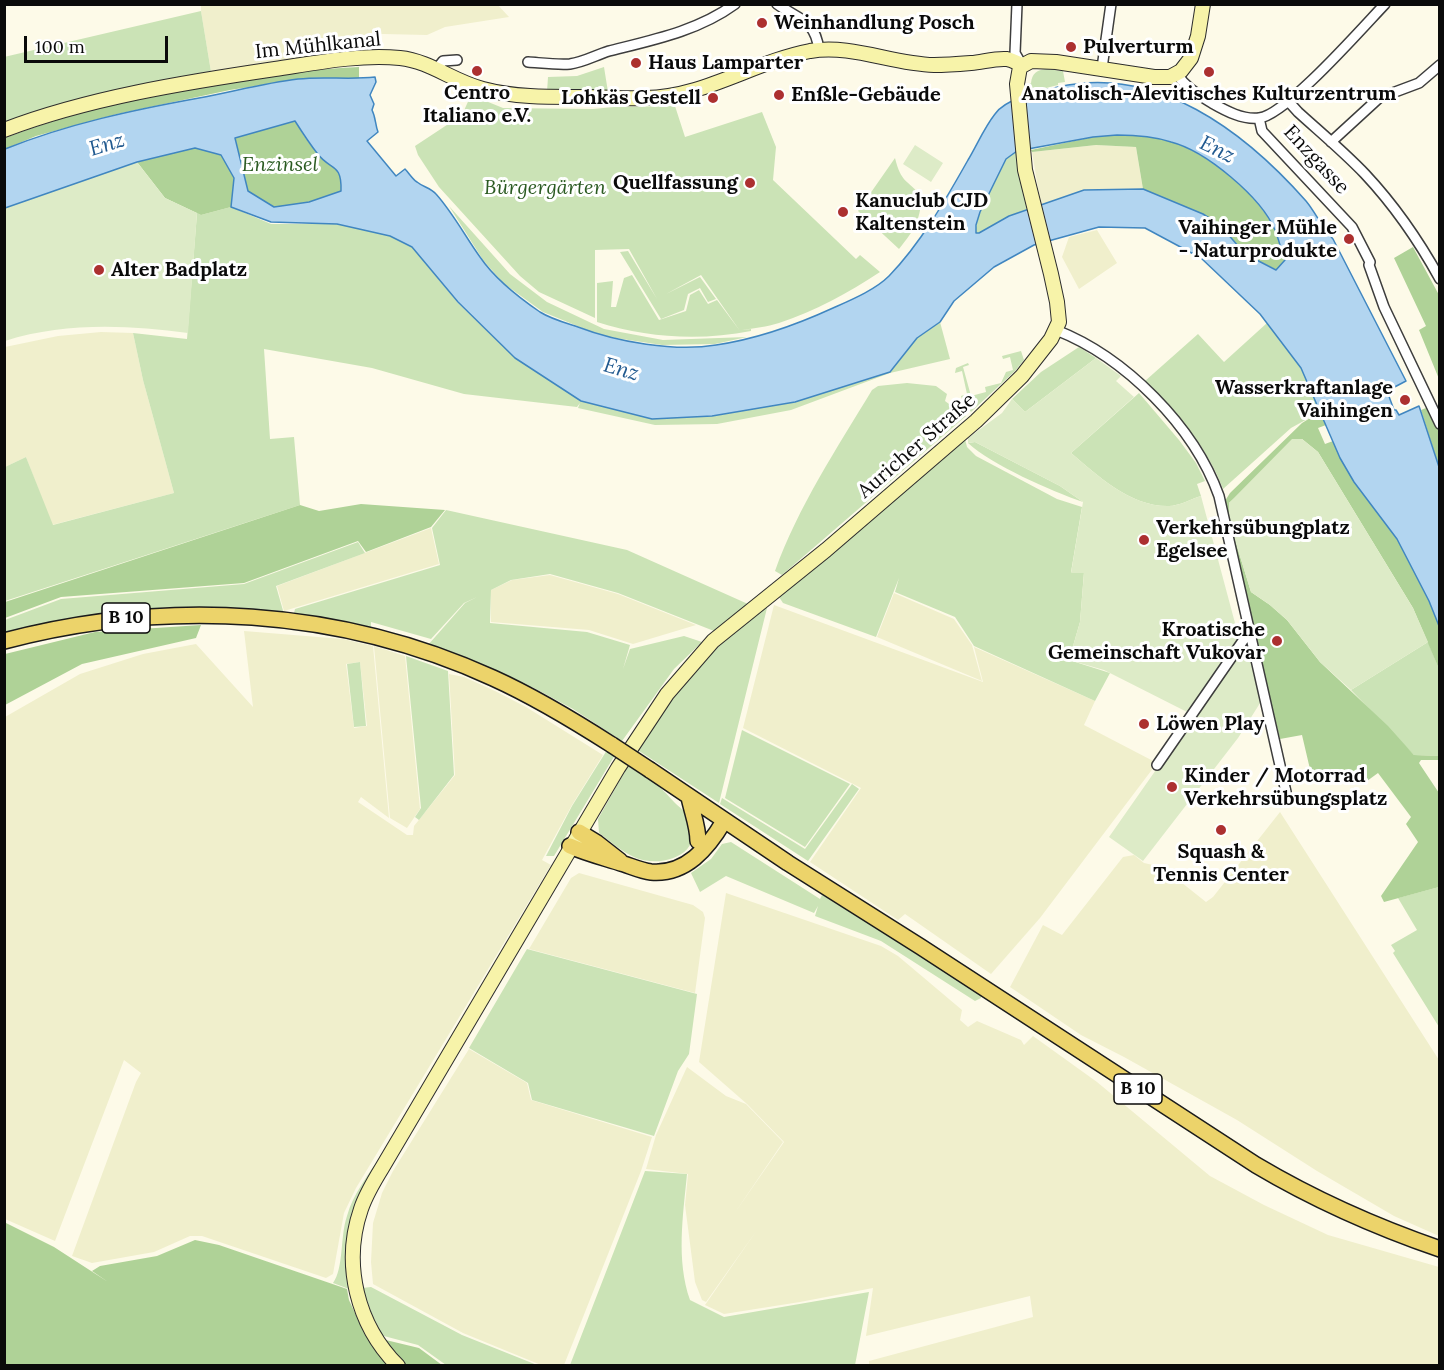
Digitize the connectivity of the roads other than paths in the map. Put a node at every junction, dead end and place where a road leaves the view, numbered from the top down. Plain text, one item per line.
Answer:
1 (735, 4) edge
2 (777, 4) edge
3 (1017, 4) edge
4 (1111, 4) edge
5 (1203, 4) edge
6 (1385, 4) edge
7 (828, 53) junction
8 (457, 60) dead end
9 (528, 62) dead end
10 (1022, 65) junction
11 (1440, 65) edge
12 (1102, 68) junction
13 (436, 70) junction
14 (1177, 74) junction
15 (1289, 102) junction
16 (1259, 118) junction
17 (4, 130) edge
18 (1331, 142) junction
19 (1440, 279) edge
20 (1056, 330) junction
21 (1440, 424) edge
22 (1249, 632) junction
23 (4, 641) edge
24 (1157, 765) dead end
25 (1286, 792) dead end
26 (689, 797) junction
27 (721, 819) junction
28 (579, 832) junction
29 (698, 841) junction
30 (570, 846) junction
31 (622, 863) junction
32 (687, 864) junction
33 (1440, 1250) edge
34 (398, 1365) edge

1 - 9 street
2 - 7 street
3 - 10 street
4 - 12 street
5 - 14 street
6 - 15 street
7 - 10 street, Im Mühlkanal
7 - 13 street, Im Mühlkanal
8 - 13 street
10 - 12 street
10 - 20 street
11 - 18 street
12 - 14 street
13 - 17 street, Im Mühlkanal
14 - 16 street, Enzgasse
15 - 16 street
15 - 18 street
16 - 21 street, Enzgasse
18 - 19 street
20 - 22 street
20 - 28 street, Auricher Straße
22 - 24 street
22 - 25 street
23 - 26 main road, B 10, bridge
26 - 27 main road, B 10
26 - 29 main road
27 - 29 main road
27 - 32 main road
27 - 33 main road, B 10
28 - 30 street, Auricher Straße
28 - 31 main road
29 - 32 main road
30 - 31 main road
30 - 34 street, Auricher Straße
31 - 32 main road

